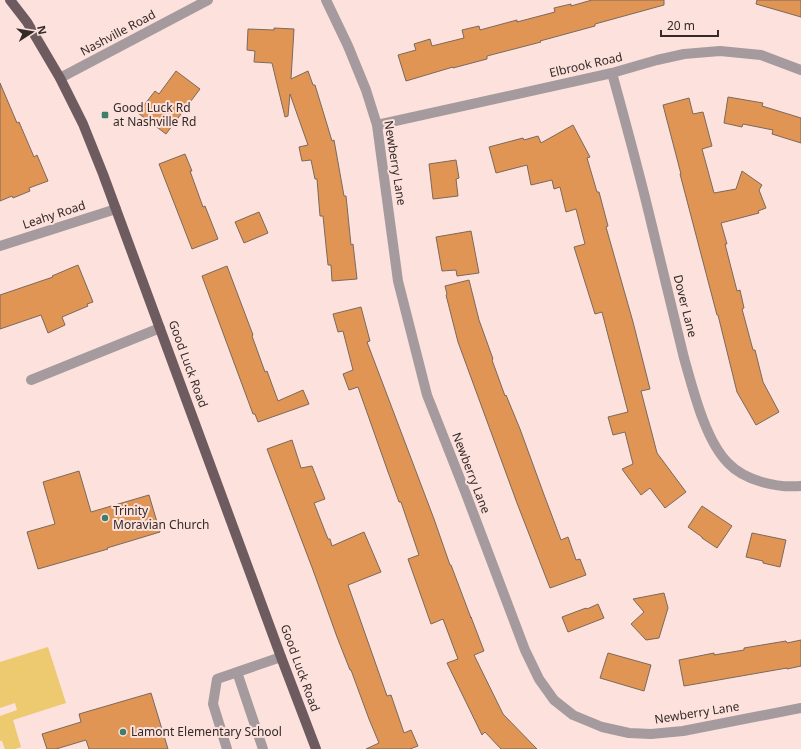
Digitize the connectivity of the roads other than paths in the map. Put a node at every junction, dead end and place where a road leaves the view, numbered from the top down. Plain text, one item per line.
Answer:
1 (10, 0) edge
2 (208, 0) edge
3 (326, 0) edge
4 (801, 70) edge
5 (612, 73) junction
6 (60, 78) junction
7 (377, 125) junction
8 (116, 209) junction
9 (0, 246) edge
10 (160, 328) junction
11 (31, 380) dead end
12 (801, 486) edge
13 (281, 657) junction
14 (237, 672) junction
15 (801, 708) edge
16 (227, 749) edge
17 (263, 749) edge
18 (316, 749) edge

1 - 6 main road, Good Luck Road
2 - 6 street, Nashville Road
3 - 7 street, Newberry Lane
4 - 5 street, Elbrook Road
5 - 7 street, Elbrook Road
5 - 12 street, Dover Lane
6 - 8 main road, Good Luck Road
7 - 15 street, Newberry Lane
8 - 9 street, Leahy Road
8 - 10 main road, Good Luck Road
10 - 11 street
10 - 13 main road, Good Luck Road
13 - 14 street
13 - 18 main road, Good Luck Road
14 - 16 street
14 - 17 street

